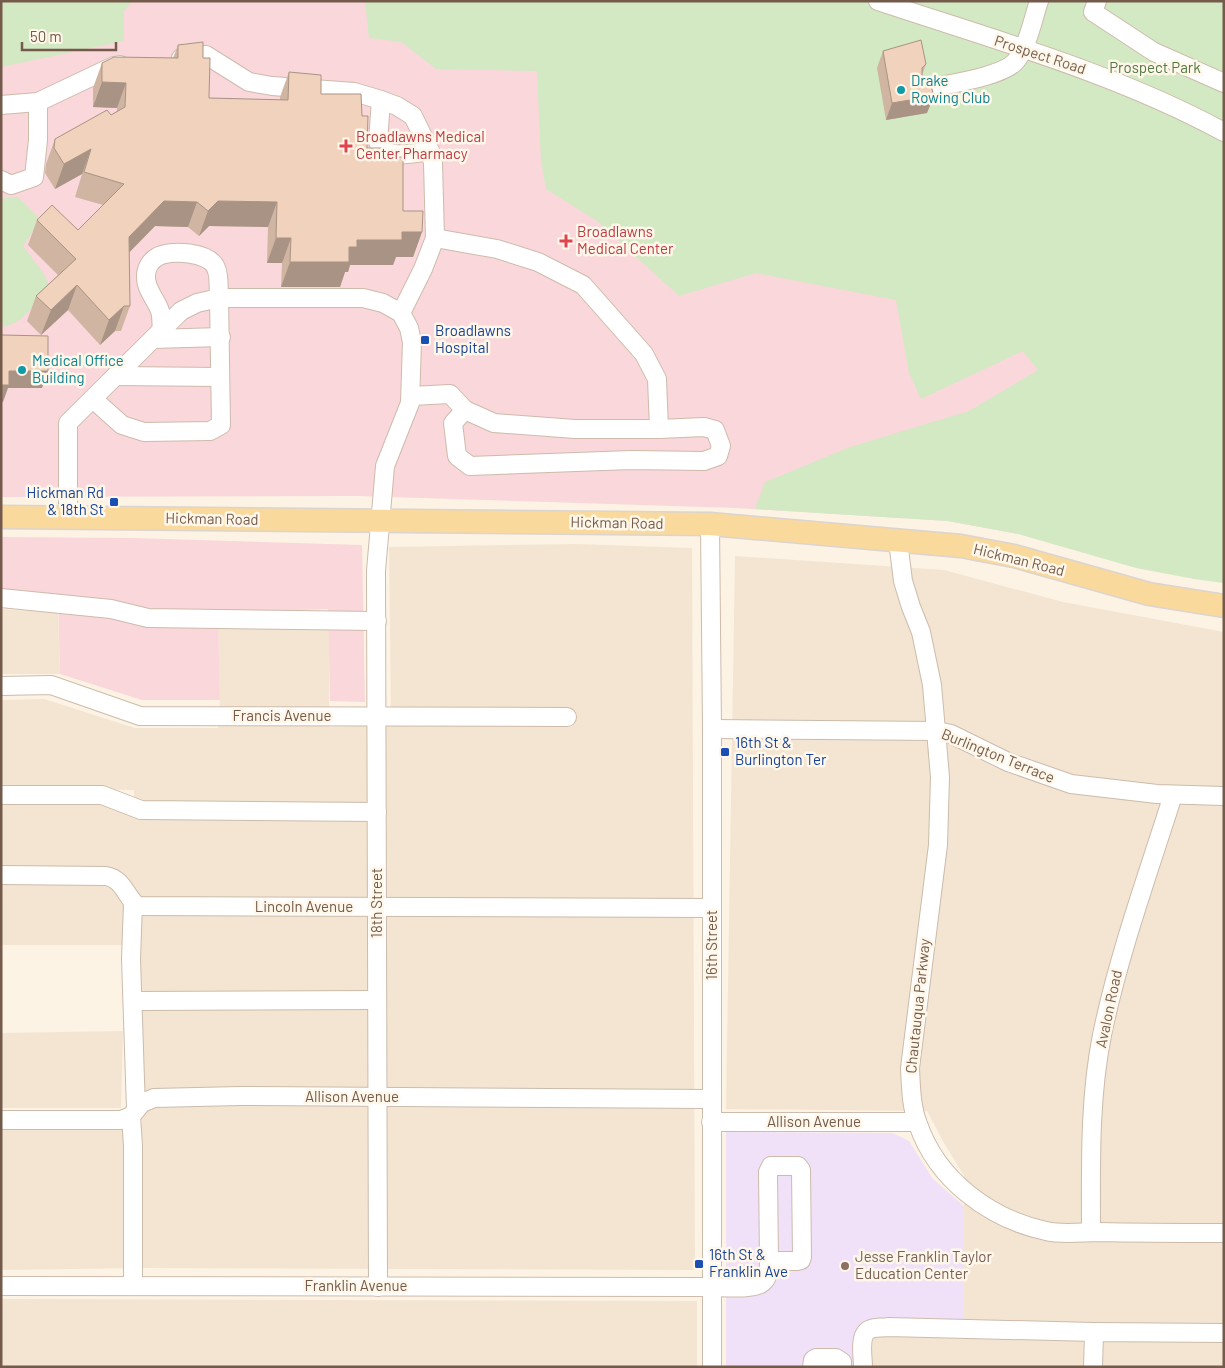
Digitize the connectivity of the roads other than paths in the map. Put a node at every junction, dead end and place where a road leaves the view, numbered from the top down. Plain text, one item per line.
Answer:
1 (878, 1) edge
2 (1040, 1) edge
3 (1097, 1) edge
4 (1023, 49) junction
5 (169, 59) edge
6 (132, 64) edge
7 (1224, 83) edge
8 (926, 89) edge
9 (380, 100) junction
10 (38, 102) junction
11 (1, 105) edge
12 (1224, 132) edge
13 (430, 151) junction
14 (1, 180) edge
15 (435, 238) junction
16 (219, 298) junction
17 (401, 313) junction
18 (157, 335) junction
19 (221, 337) junction
20 (116, 376) junction
21 (220, 377) junction
22 (411, 396) junction
23 (93, 398) junction
24 (465, 410) junction
25 (659, 429) junction
26 (1, 517) edge
27 (68, 517) junction
28 (379, 520) junction
29 (710, 524) junction
30 (898, 541) junction
31 (1, 598) edge
32 (1224, 606) edge
33 (377, 621) junction
34 (1, 686) edge
35 (377, 716) junction
36 (567, 716) dead end
37 (712, 729) junction
38 (937, 731) junction
39 (1173, 794) junction
40 (1, 795) edge
41 (1224, 796) edge
42 (377, 812) junction
43 (1, 875) edge
44 (134, 903) junction
45 (377, 907) junction
46 (712, 908) junction
47 (377, 1000) junction
48 (133, 1001) junction
49 (377, 1097) junction
50 (711, 1099) junction
51 (133, 1113) junction
52 (1, 1120) edge
53 (711, 1122) junction
54 (917, 1122) junction
55 (1090, 1232) junction
56 (1224, 1233) edge
57 (769, 1261) junction
58 (1, 1286) edge
59 (133, 1286) junction
60 (378, 1286) junction
61 (712, 1287) junction
62 (1094, 1332) junction
63 (1224, 1333) edge
64 (712, 1367) edge
65 (812, 1367) edge
66 (842, 1367) edge
67 (863, 1367) edge
68 (1093, 1367) edge

1 - 4 street, Prospect Road
2 - 4 street
3 - 7 street
4 - 8 street
4 - 12 street, Prospect Road
5 - 9 street
6 - 10 street
9 - 13 street
9 - 13 street
10 - 11 street
10 - 14 street
13 - 15 street
15 - 17 street
15 - 25 street
16 - 17 street
16 - 18 street
16 - 18 street
16 - 19 street
17 - 22 street, 18th Street
18 - 19 street
18 - 20 street
19 - 21 street
20 - 21 street
20 - 23 street
21 - 23 street
22 - 24 street
22 - 28 street, 18th Street
23 - 27 street
24 - 25 street
24 - 25 street
26 - 27 main road, Hickman Road
27 - 28 main road, Hickman Road
28 - 29 main road, Hickman Road
28 - 33 street, 18th Street
29 - 30 main road, Hickman Road
29 - 37 street, 16th Street
30 - 32 main road, Hickman Road
30 - 38 street, Chautauqua Parkway
31 - 33 street
33 - 35 street, 18th Street
34 - 35 street, Francis Avenue
35 - 36 street, Francis Avenue
35 - 42 street, 18th Street
37 - 38 street, Burlington Terrace
37 - 46 street, 16th Street
38 - 39 street, Burlington Terrace
38 - 54 street, Chautauqua Parkway
39 - 41 street, Burlington Terrace
39 - 55 street, Avalon Road
40 - 42 street
42 - 45 street, 18th Street
43 - 44 street
44 - 45 street, Lincoln Avenue
44 - 48 street
45 - 46 street, Lincoln Avenue
45 - 47 street, 18th Street
46 - 50 street, 16th Street
47 - 48 street
47 - 49 street, 18th Street
48 - 51 street
49 - 50 street, Allison Avenue
49 - 51 street, Allison Avenue
49 - 60 street, 18th Street
50 - 53 street, 16th Street
51 - 52 street, Allison Avenue
51 - 59 street
53 - 54 street, Allison Avenue
53 - 61 street, 16th Street
54 - 55 street, Chautauqua Parkway
55 - 56 street, Chautauqua Parkway
57 - 57 street
57 - 61 street, Franklin Avenue
58 - 59 street, Franklin Avenue
59 - 60 street, Franklin Avenue
60 - 61 street, Franklin Avenue
61 - 64 street, 16th Street
62 - 63 street
62 - 67 street
62 - 68 street
65 - 66 street

